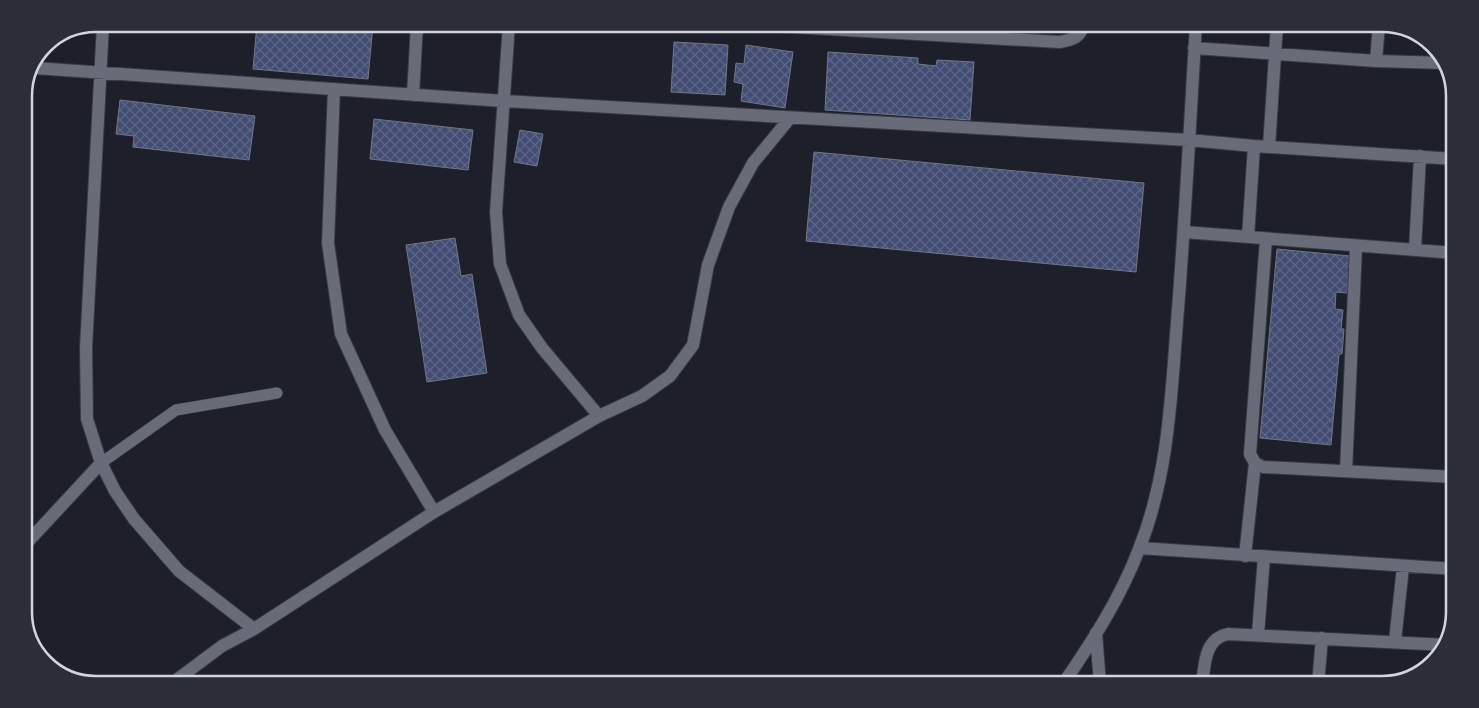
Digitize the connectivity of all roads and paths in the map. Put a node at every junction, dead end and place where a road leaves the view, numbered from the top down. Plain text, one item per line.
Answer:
1 (102, 32) edge
2 (417, 32) edge
3 (508, 32) edge
4 (916, 32) edge
5 (1082, 32) edge
6 (1195, 32) edge
7 (1276, 32) edge
8 (1378, 32) edge
9 (1194, 48) junction
10 (1274, 53) junction
11 (1376, 61) junction
12 (1437, 63) edge
13 (39, 68) edge
14 (100, 72) junction
15 (334, 89) junction
16 (413, 95) junction
17 (503, 101) junction
18 (790, 118) junction
19 (1189, 140) junction
20 (1254, 146) junction
21 (1269, 147) junction
22 (1420, 156) junction
23 (1446, 158) edge
24 (1184, 232) junction
25 (1248, 237) junction
26 (1266, 239) junction
27 (1356, 247) junction
28 (1415, 250) junction
29 (1446, 252) edge
30 (277, 393) dead end
31 (599, 416) junction
32 (101, 463) junction
33 (1255, 463) junction
34 (1346, 471) junction
35 (1446, 477) edge
36 (434, 512) junction
37 (33, 536) edge
38 (1140, 548) junction
39 (1244, 556) junction
40 (1264, 557) junction
41 (1403, 567) junction
42 (1446, 568) edge
43 (254, 629) junction
44 (1096, 633) junction
45 (1258, 634) junction
46 (1322, 638) junction
47 (1395, 641) junction
48 (1437, 644) edge
49 (192, 676) edge
50 (1068, 676) edge
51 (1099, 676) edge
52 (1203, 676) edge
53 (1319, 676) edge

1 - 14 street
2 - 16 street
3 - 17 street
4 - 5 street
6 - 9 street
7 - 10 street
8 - 11 street
9 - 10 street
9 - 19 street
10 - 11 street
10 - 21 street
11 - 12 street
13 - 14 street
14 - 15 street
14 - 32 street
15 - 16 street
15 - 36 street
16 - 17 street
17 - 18 street
17 - 31 street
18 - 19 street
18 - 31 street
19 - 20 street
19 - 24 street
20 - 21 street
20 - 25 street
21 - 22 street
22 - 23 street
22 - 28 street
24 - 25 street
24 - 38 street
25 - 26 street
26 - 27 street
26 - 33 street
27 - 28 street
27 - 34 street
28 - 29 street
30 - 32 lane
31 - 36 street
32 - 37 street
32 - 43 street
33 - 34 street
33 - 39 street
34 - 35 street
36 - 43 street
38 - 39 street
38 - 44 street
39 - 40 street
40 - 41 street
40 - 45 street
41 - 42 street
41 - 47 street
43 - 49 street
44 - 50 street
44 - 51 street
45 - 46 street
45 - 52 street
46 - 47 street
46 - 53 street
47 - 48 street

